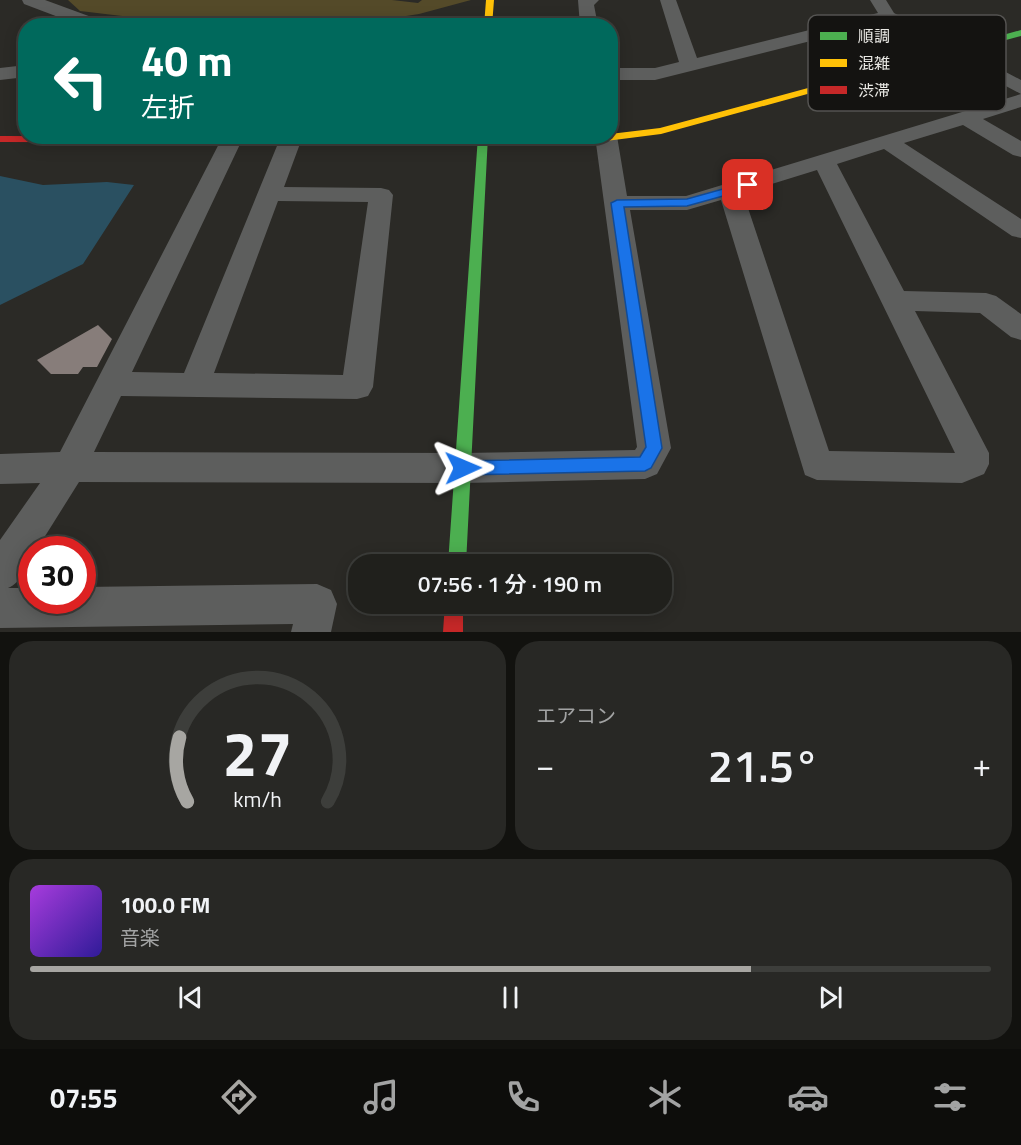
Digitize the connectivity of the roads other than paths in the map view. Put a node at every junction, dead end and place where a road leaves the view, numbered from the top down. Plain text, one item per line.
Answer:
1 (30, 0) edge
2 (490, 0) edge
3 (591, 0) edge
4 (668, 0) edge
5 (883, 8) edge
6 (860, 15) edge
7 (78, 18) edge
8 (489, 18) edge
9 (588, 18) edge
10 (808, 31) edge
11 (1021, 33) edge
12 (1006, 37) edge
13 (690, 66) junction
14 (18, 72) edge
15 (0, 74) edge
16 (618, 74) edge
17 (1006, 80) edge
18 (1021, 88) edge
19 (808, 91) edge
20 (1021, 100) edge
21 (1006, 105) edge
22 (985, 111) edge
23 (965, 117) junction
24 (618, 136) edge
25 (0, 139) edge
26 (18, 139) edge
27 (888, 142) junction
28 (229, 144) edge
29 (289, 144) edge
30 (483, 144) edge
31 (607, 144) edge
32 (1021, 150) edge
33 (824, 161) junction
34 (730, 191) junction
35 (269, 194) junction
36 (617, 203) junction
37 (1021, 230) edge
38 (895, 302) junction
39 (1021, 329) edge
40 (110, 384) junction
41 (194, 385) junction
42 (70, 466) junction
43 (463, 468) junction
44 (0, 469) edge
45 (458, 554) edge
46 (0, 573) edge
47 (0, 608) edge
48 (454, 614) edge
49 (311, 632) edge
50 (453, 632) edge

1 - 7 street
2 - 8 street
3 - 9 street
4 - 13 street
5 - 6 street
10 - 13 street
11 - 12 street
13 - 16 street
14 - 15 street
17 - 18 street
19 - 24 street
20 - 21 street
22 - 23 street
23 - 27 street
23 - 32 street
25 - 26 street
27 - 33 street
27 - 37 street
28 - 40 street
29 - 35 street
30 - 43 street
31 - 36 street
33 - 34 street
33 - 38 street
34 - 36 street
34 - 38 street
35 - 41 street
35 - 41 street
36 - 43 street
38 - 39 street
40 - 41 street
40 - 42 street
42 - 43 street
42 - 44 street
42 - 46 street
43 - 45 street
47 - 49 street
48 - 50 street

